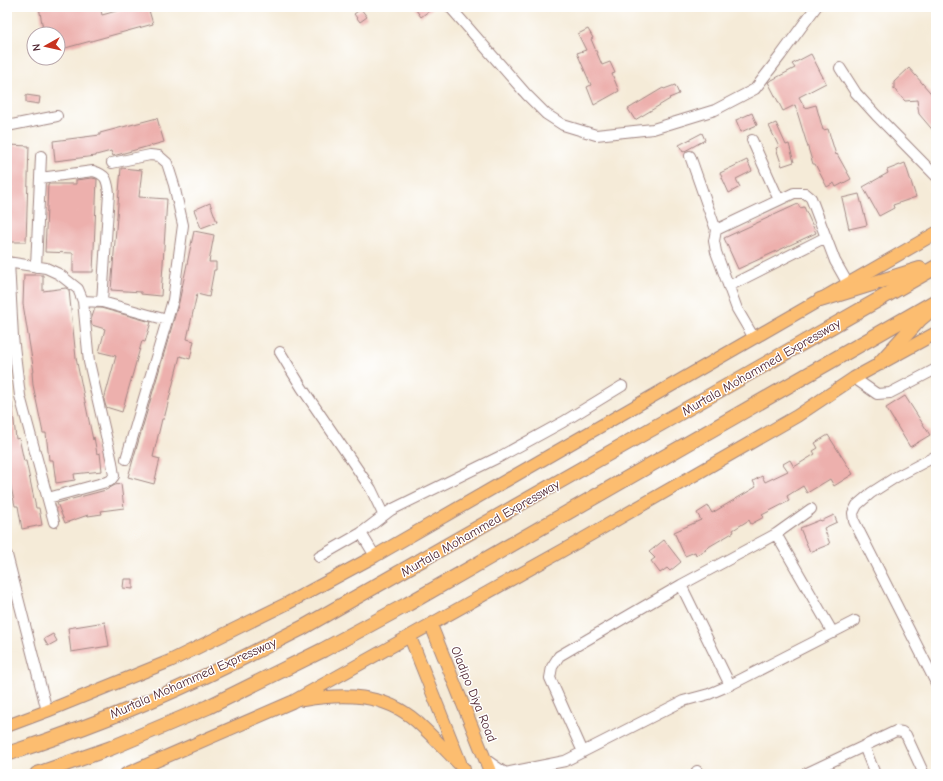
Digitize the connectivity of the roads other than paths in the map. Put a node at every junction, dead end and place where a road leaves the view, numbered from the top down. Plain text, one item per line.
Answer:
1 (450, 7) edge
2 (816, 7) edge
3 (840, 68) dead end
4 (57, 116) dead end
5 (7, 126) edge
6 (752, 140) dead end
7 (41, 156) dead end
8 (690, 156) dead end
9 (112, 163) dead end
10 (936, 176) edge
11 (40, 178) junction
12 (780, 200) junction
13 (716, 230) junction
14 (936, 233) edge
15 (826, 238) junction
16 (8, 262) edge
17 (936, 266) edge
18 (36, 267) junction
19 (848, 284) junction
20 (729, 286) junction
21 (820, 300) junction
22 (83, 301) junction
23 (936, 301) edge
24 (102, 302) junction
25 (936, 306) edge
26 (167, 320) junction
27 (936, 333) edge
28 (754, 338) junction
29 (280, 352) dead end
30 (880, 363) junction
31 (936, 369) edge
32 (854, 378) junction
33 (622, 386) dead end
34 (936, 456) edge
35 (126, 459) dead end
36 (48, 498) junction
37 (811, 509) dead end
38 (383, 514) junction
39 (54, 522) dead end
40 (361, 533) junction
41 (776, 534) junction
42 (7, 555) edge
43 (375, 556) junction
44 (319, 557) dead end
45 (681, 585) junction
46 (855, 621) dead end
47 (431, 625) junction
48 (833, 633) junction
49 (410, 637) junction
50 (936, 683) edge
51 (730, 685) junction
52 (292, 702) junction
53 (47, 711) junction
54 (7, 726) edge
55 (864, 746) junction
56 (583, 752) junction
57 (7, 754) edge
58 (485, 758) junction
59 (464, 772) edge
60 (37, 774) edge
61 (126, 774) edge
62 (491, 774) edge
63 (505, 774) edge
64 (805, 774) edge
65 (875, 774) edge
66 (924, 774) edge

1 - 2 street
3 - 10 street
4 - 5 street
6 - 12 street
7 - 11 street
8 - 13 street
9 - 26 street
11 - 18 street
11 - 24 street
12 - 13 street
12 - 15 street
13 - 20 street
14 - 19 main road
15 - 19 street
15 - 20 street
16 - 18 street
16 - 36 street
17 - 21 highway
17 - 57 highway, Murtala Mohammed Expressway
18 - 22 street
19 - 21 main road
20 - 28 street
21 - 28 main road
22 - 24 street
22 - 36 street
23 - 60 highway
24 - 26 street
25 - 30 highway
26 - 35 street
27 - 30 main road
28 - 43 main road
29 - 38 street
30 - 32 main road
31 - 32 street
32 - 47 main road
33 - 38 street
34 - 50 street
36 - 39 street
37 - 41 street
38 - 40 street
40 - 43 street
40 - 44 street
41 - 45 street
41 - 48 street
42 - 53 street
43 - 53 main road
45 - 51 street
45 - 56 street
46 - 48 street
47 - 49 main road
47 - 58 main road, Oladipo Diya Road
48 - 51 street
49 - 52 main road
49 - 59 main road
51 - 56 street
52 - 59 main road
52 - 61 main road
53 - 54 main road
55 - 64 street
55 - 65 street
55 - 66 street
56 - 63 street
58 - 62 main road, Oladipo Diya Road
58 - 63 street

